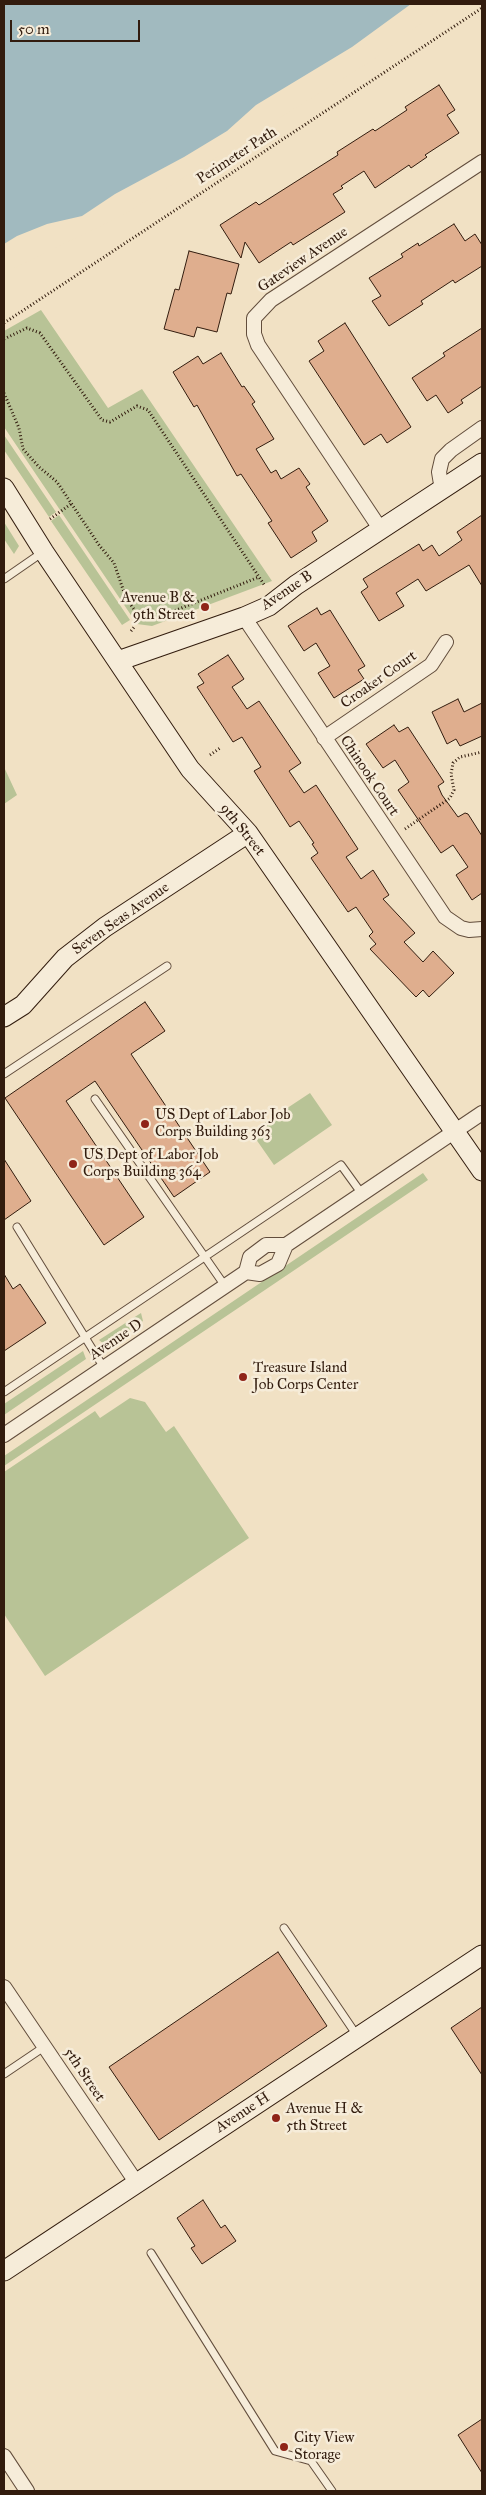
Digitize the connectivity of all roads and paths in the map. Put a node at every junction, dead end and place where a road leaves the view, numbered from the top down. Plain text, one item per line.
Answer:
1 (482, 8) edge
2 (482, 162) edge
3 (4, 323) edge
4 (4, 339) edge
5 (4, 393) edge
6 (482, 428) edge
7 (482, 464) edge
8 (4, 488) edge
9 (442, 490) junction
10 (71, 504) junction
11 (50, 518) dead end
12 (381, 530) junction
13 (44, 552) junction
14 (259, 576) junction
15 (4, 579) edge
16 (265, 586) dead end
17 (244, 617) junction
18 (135, 626) dead end
19 (131, 631) dead end
20 (446, 642) dead end
21 (118, 661) junction
22 (324, 738) junction
23 (220, 748) dead end
24 (482, 752) edge
25 (210, 754) dead end
26 (248, 834) junction
27 (392, 838) junction
28 (482, 929) edge
29 (167, 966) dead end
30 (4, 1018) edge
31 (4, 1074) edge
32 (94, 1099) dead end
33 (482, 1112) edge
34 (456, 1130) junction
35 (482, 1171) edge
36 (362, 1194) junction
37 (17, 1228) dead end
38 (286, 1245) junction
39 (205, 1257) junction
40 (246, 1272) junction
41 (225, 1286) junction
42 (85, 1338) junction
43 (104, 1368) junction
44 (4, 1392) edge
45 (4, 1435) edge
46 (284, 1928) dead end
47 (482, 1955) edge
48 (4, 1987) edge
49 (359, 2037) junction
50 (44, 2047) junction
51 (4, 2074) edge
52 (136, 2182) junction
53 (151, 2253) dead end
54 (4, 2271) edge
55 (4, 2456) edge
56 (27, 2491) edge
57 (332, 2491) edge

1 - 3 path, Perimeter Path
2 - 12 street, Gateview Avenue
4 - 14 path
5 - 10 path
6 - 9 street
7 - 9 street, Avenue B
8 - 13 street, 9th Street
9 - 12 street, Avenue B
10 - 11 path
10 - 14 path
12 - 17 street, Avenue B
13 - 15 lane
13 - 21 street, 9th Street
14 - 16 path
17 - 21 street, Avenue B
17 - 22 street, Chinook Court
18 - 19 path
20 - 22 street, Croaker Court
21 - 26 street, 9th Street
22 - 27 street, Chinook Court
23 - 25 path
24 - 27 path
26 - 30 street, Seven Seas Avenue
26 - 34 street, 9th Street
27 - 28 street, Chinook Court
29 - 31 lane
32 - 39 lane
33 - 34 street, Avenue D
34 - 35 street, 9th Street
34 - 36 street, Avenue D
36 - 38 street, Avenue D
36 - 39 lane
37 - 42 lane
38 - 40 street, Avenue D
38 - 40 street, Avenue D
39 - 41 lane
39 - 42 lane
40 - 41 street, Avenue D
41 - 43 street, Avenue D
42 - 43 lane
42 - 44 lane
43 - 45 street, Avenue D
46 - 49 lane
47 - 49 street, Avenue H
48 - 50 street, 5th Street
49 - 52 street, Avenue H
50 - 51 lane
50 - 52 street, 5th Street
52 - 54 street, Avenue H
53 - 57 lane
55 - 56 street

